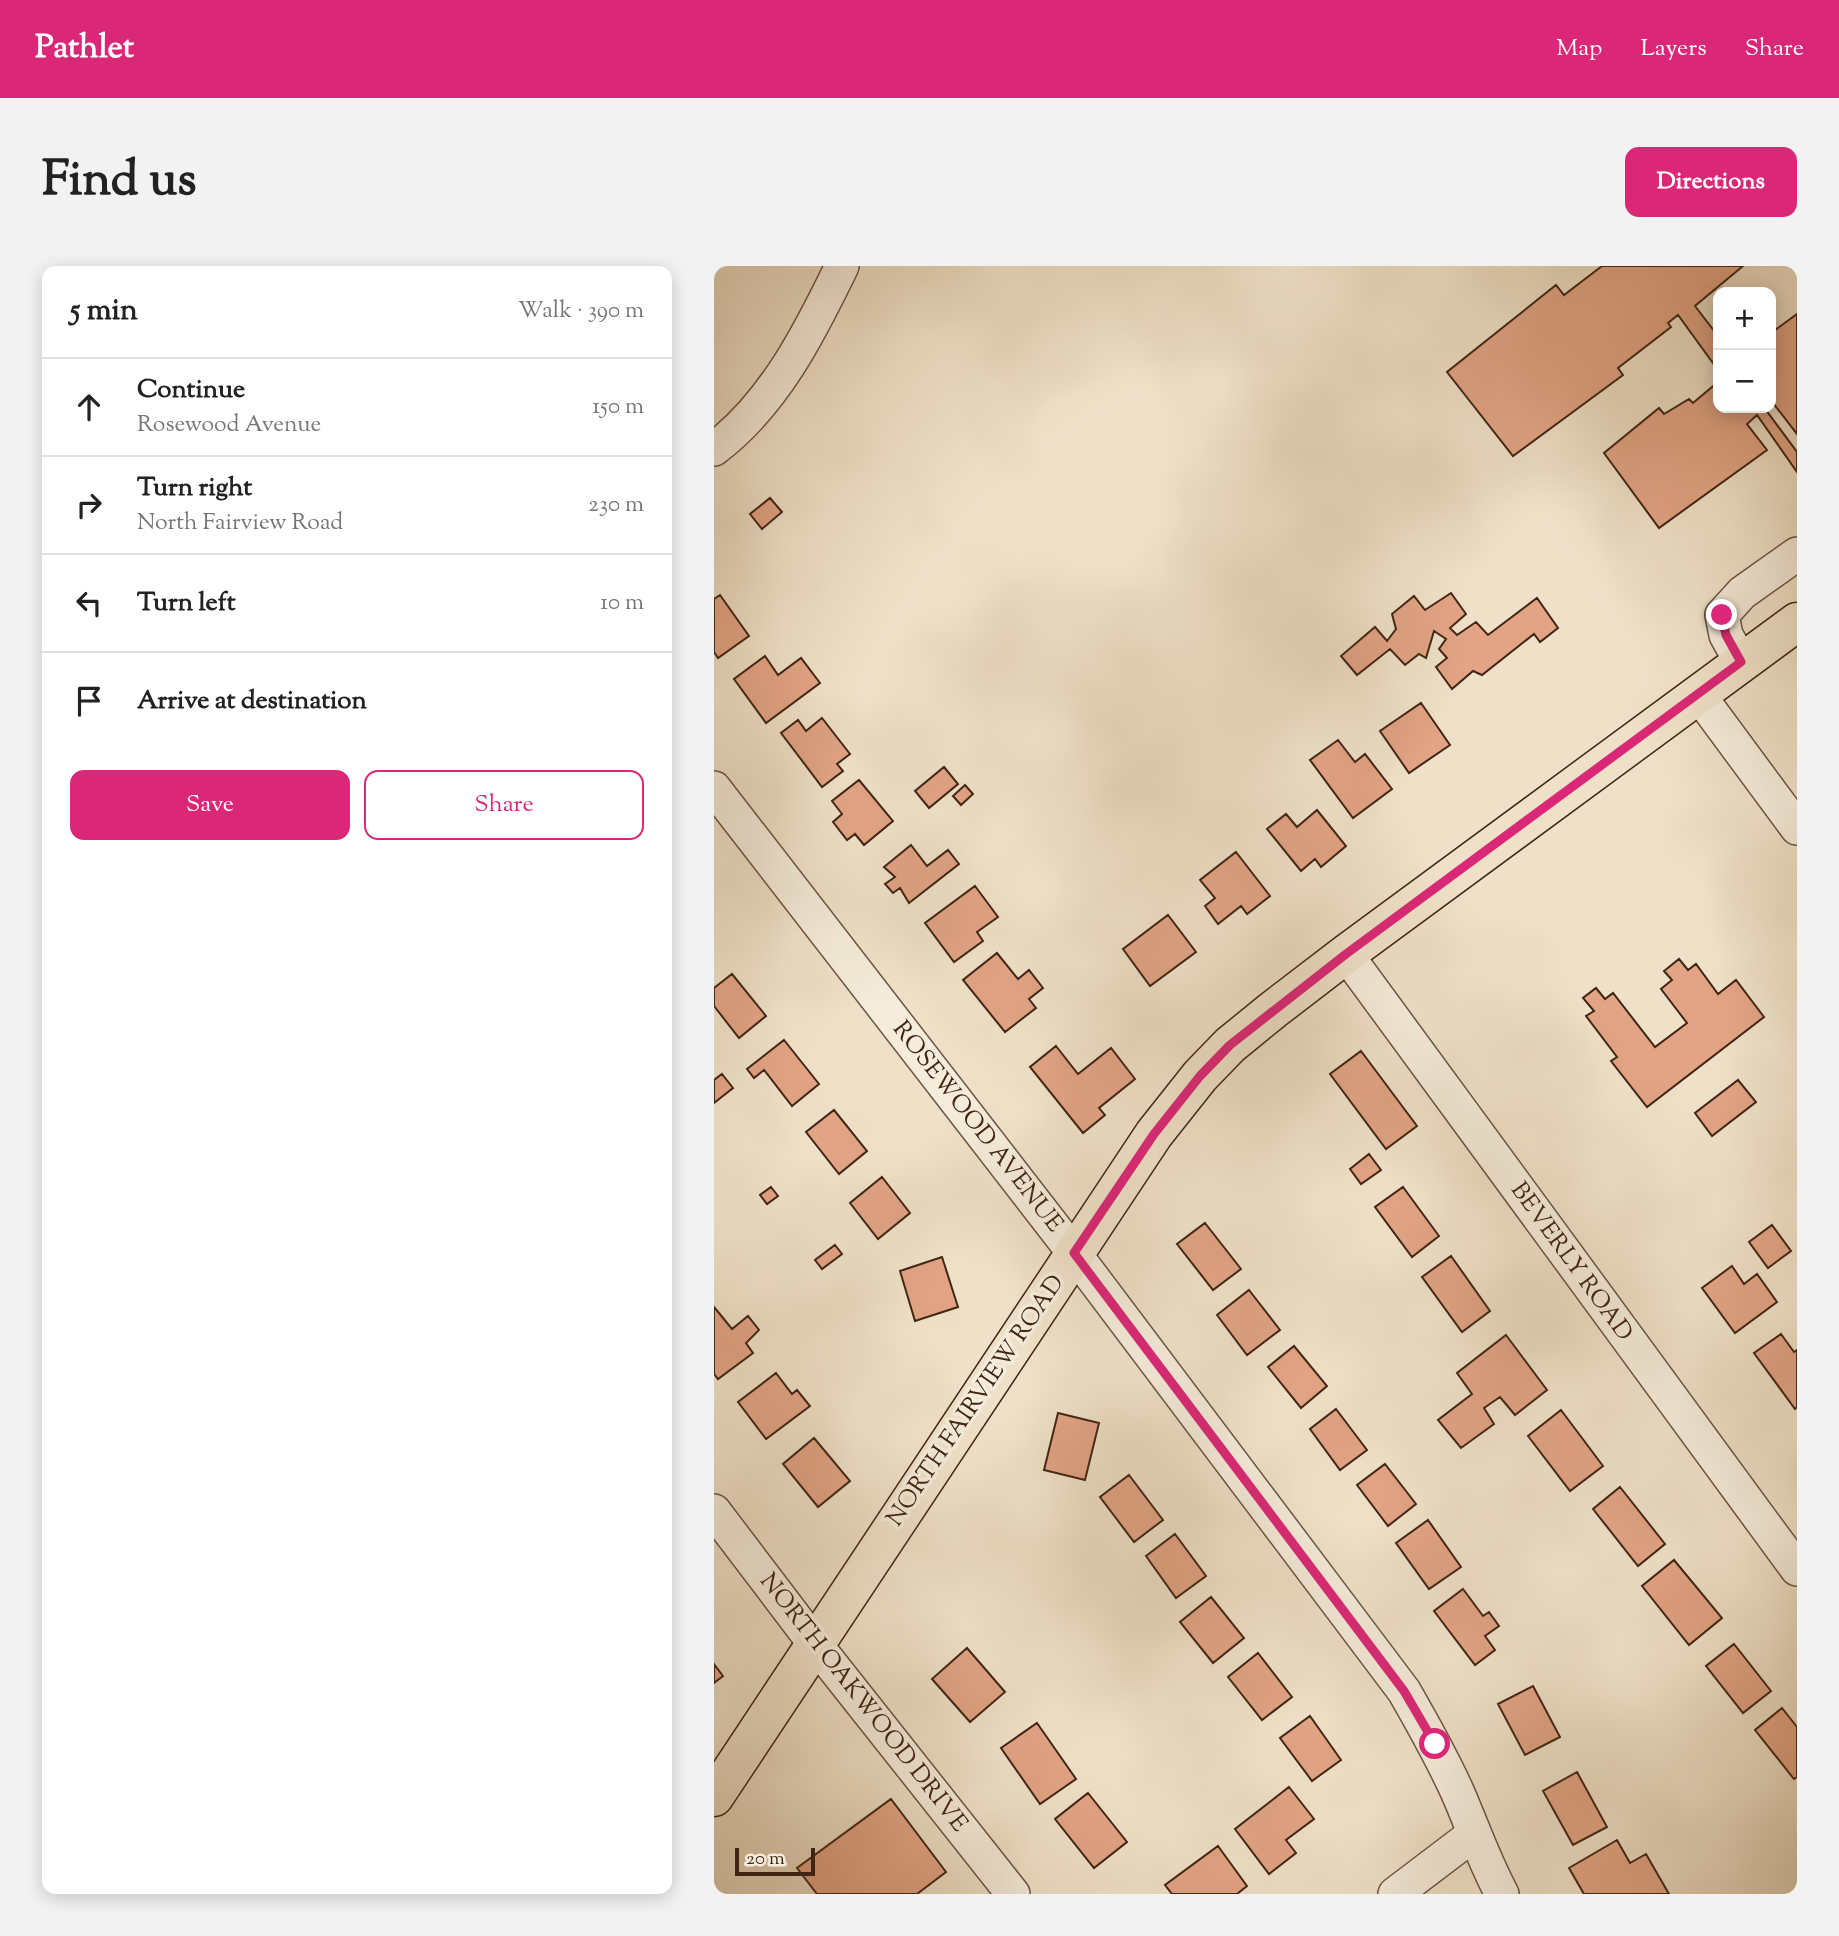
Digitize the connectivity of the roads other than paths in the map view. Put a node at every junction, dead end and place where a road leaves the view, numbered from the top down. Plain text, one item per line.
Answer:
1 (842, 266) edge
2 (714, 449) edge
3 (1797, 554) edge
4 (1797, 622) edge
5 (1741, 662) junction
6 (1698, 694) junction
7 (718, 803) edge
8 (1797, 828) edge
9 (1346, 954) junction
10 (1074, 1253) junction
11 (714, 1511) edge
12 (1797, 1569) edge
13 (815, 1644) junction
14 (714, 1797) edge
15 (1474, 1834) junction
16 (1013, 1894) edge
17 (1395, 1894) edge
18 (1502, 1894) edge

1 - 2 street
3 - 5 street
4 - 5 main road, NORTH FAIRVIEW ROAD
5 - 6 main road, NORTH FAIRVIEW ROAD
6 - 8 street
6 - 9 main road, NORTH FAIRVIEW ROAD
7 - 10 street, ROSEWOOD AVENUE
9 - 10 main road, NORTH FAIRVIEW ROAD
9 - 12 street, BEVERLY ROAD
10 - 13 main road, NORTH FAIRVIEW ROAD
10 - 15 street, ROSEWOOD AVENUE
11 - 13 street, NORTH OAKWOOD DRIVE
13 - 14 main road, NORTH FAIRVIEW ROAD
13 - 16 street, NORTH OAKWOOD DRIVE
15 - 17 street
15 - 18 street, ROSEWOOD AVENUE

